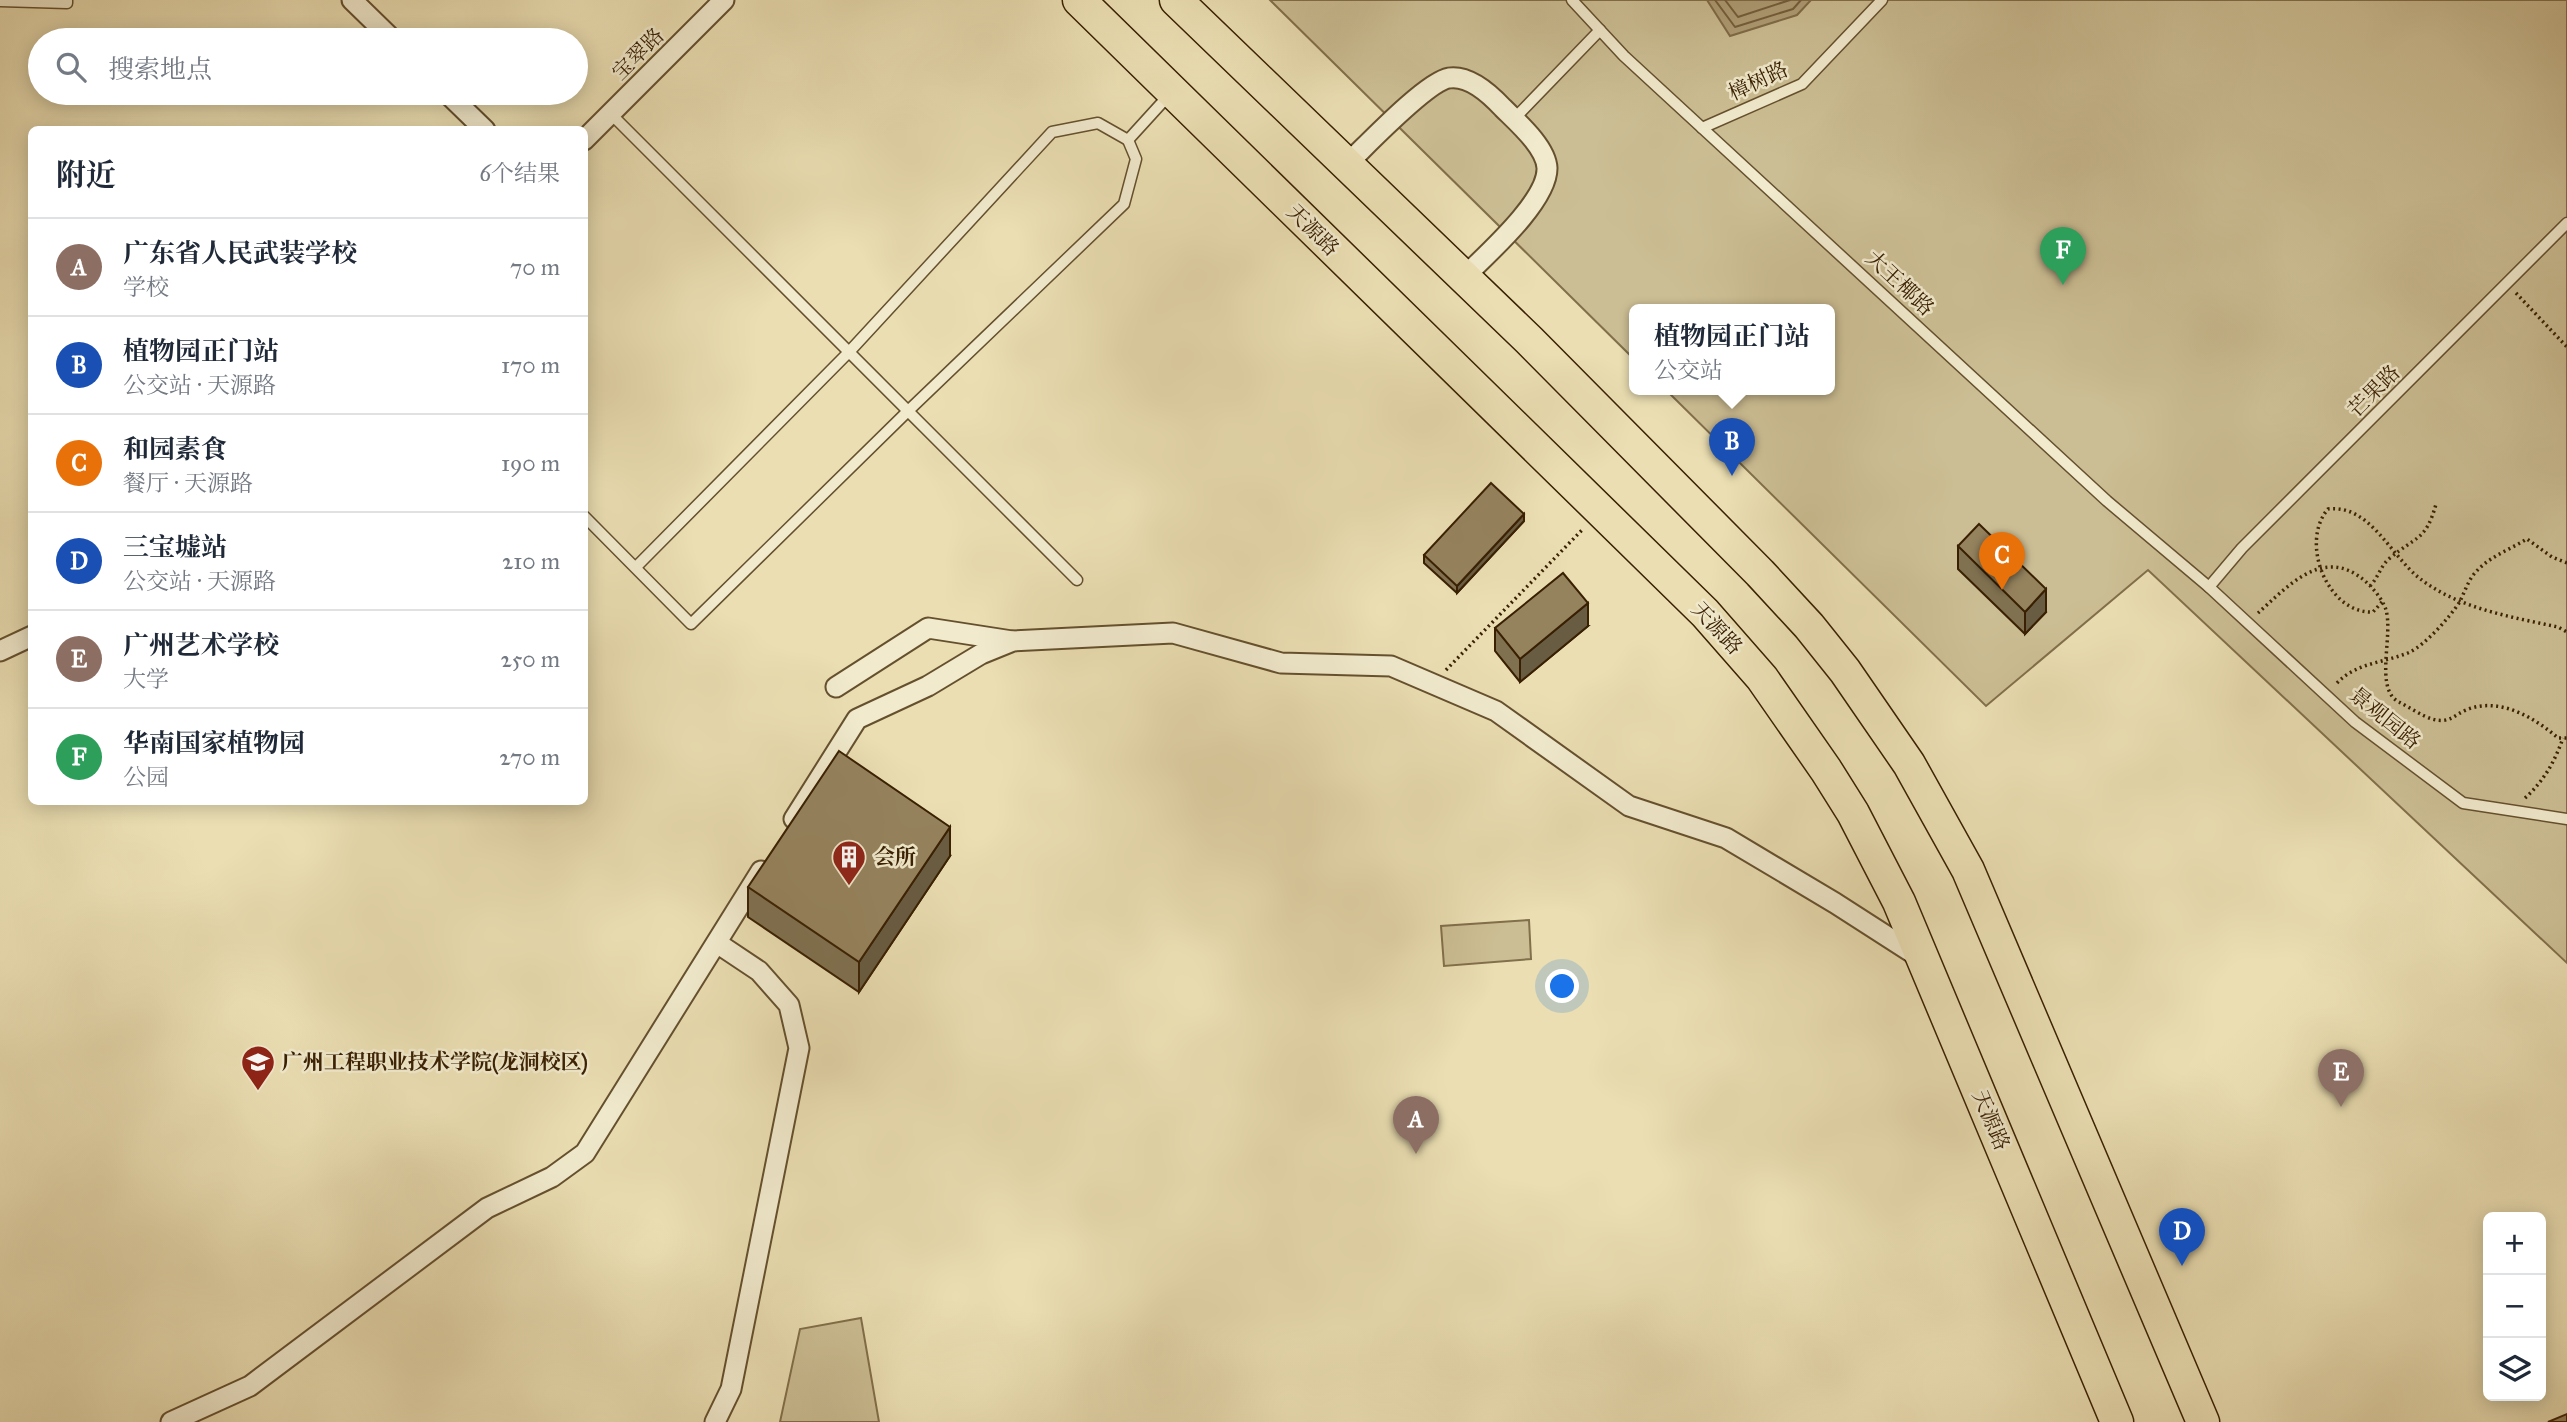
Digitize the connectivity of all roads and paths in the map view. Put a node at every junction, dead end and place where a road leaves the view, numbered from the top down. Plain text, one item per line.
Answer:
1 (68, 0) edge
2 (352, 0) edge
3 (724, 0) edge
4 (1079, 0) edge
5 (1176, 0) edge
6 (1572, 0) edge
7 (1882, 0) edge
8 (0, 1) edge
9 (381, 28) edge
10 (1600, 30) junction
11 (1172, 92) junction
12 (459, 105) edge
13 (611, 114) junction
14 (1514, 120) junction
15 (481, 126) edge
16 (1702, 128) junction
17 (588, 136) edge
18 (1128, 140) junction
19 (1347, 164) junction
20 (2567, 223) edge
21 (1464, 277) junction
22 (2507, 284) junction
23 (2567, 347) edge
24 (849, 352) junction
25 (908, 411) junction
26 (2437, 504) dead end
27 (1600, 511) junction
28 (588, 520) edge
29 (2395, 555) junction
30 (2567, 563) edge
31 (2320, 567) junction
32 (636, 568) junction
33 (1077, 580) dead end
34 (2370, 586) junction
35 (2210, 587) junction
36 (2460, 600) junction
37 (2382, 603) junction
38 (2248, 622) junction
39 (2567, 632) edge
40 (28, 638) edge
41 (1013, 641) junction
42 (0, 651) edge
43 (2386, 658) junction
44 (1433, 684) junction
45 (836, 687) dead end
46 (2326, 695) junction
47 (2565, 738) edge
48 (2510, 810) junction
49 (2567, 818) edge
50 (783, 836) edge
51 (769, 860) edge
52 (720, 944) dead end
53 (1923, 959) junction
54 (172, 1422) edge
55 (715, 1422) edge
56 (2118, 1422) edge
57 (2203, 1422) edge

1 - 8 lane
2 - 9 street
3 - 13 street, 宝翠路
4 - 11 highway, 天源路
5 - 19 highway
6 - 10 lane, 大王椰路
7 - 16 lane, 樟树路
10 - 14 lane
10 - 16 lane, 大王椰路
11 - 18 lane
11 - 27 highway, 天源路
12 - 15 street
13 - 17 street, 宝翠路
13 - 24 lane
14 - 19 street
14 - 21 street
16 - 35 lane, 大王椰路
18 - 24 lane
18 - 25 lane
19 - 21 highway
20 - 22 lane, 芒果路
21 - 57 highway
22 - 23 path
22 - 35 lane, 芒果路
24 - 25 lane
24 - 32 lane
25 - 32 lane
25 - 33 lane
26 - 29 path
27 - 44 path
27 - 53 highway, 天源路
28 - 32 lane
29 - 31 path
29 - 34 path
29 - 36 path
30 - 36 path
31 - 34 path
31 - 37 path
31 - 38 path
34 - 37 path
35 - 38 lane, 景观园路
36 - 39 path
36 - 43 path
37 - 43 path
38 - 46 lane, 景观园路
40 - 42 street
41 - 44 street
41 - 45 street
41 - 50 street
43 - 46 path
43 - 47 path
44 - 53 street
46 - 48 lane, 景观园路
47 - 48 path
48 - 49 lane, 景观园路
51 - 54 street
52 - 55 street
53 - 56 highway, 天源路

